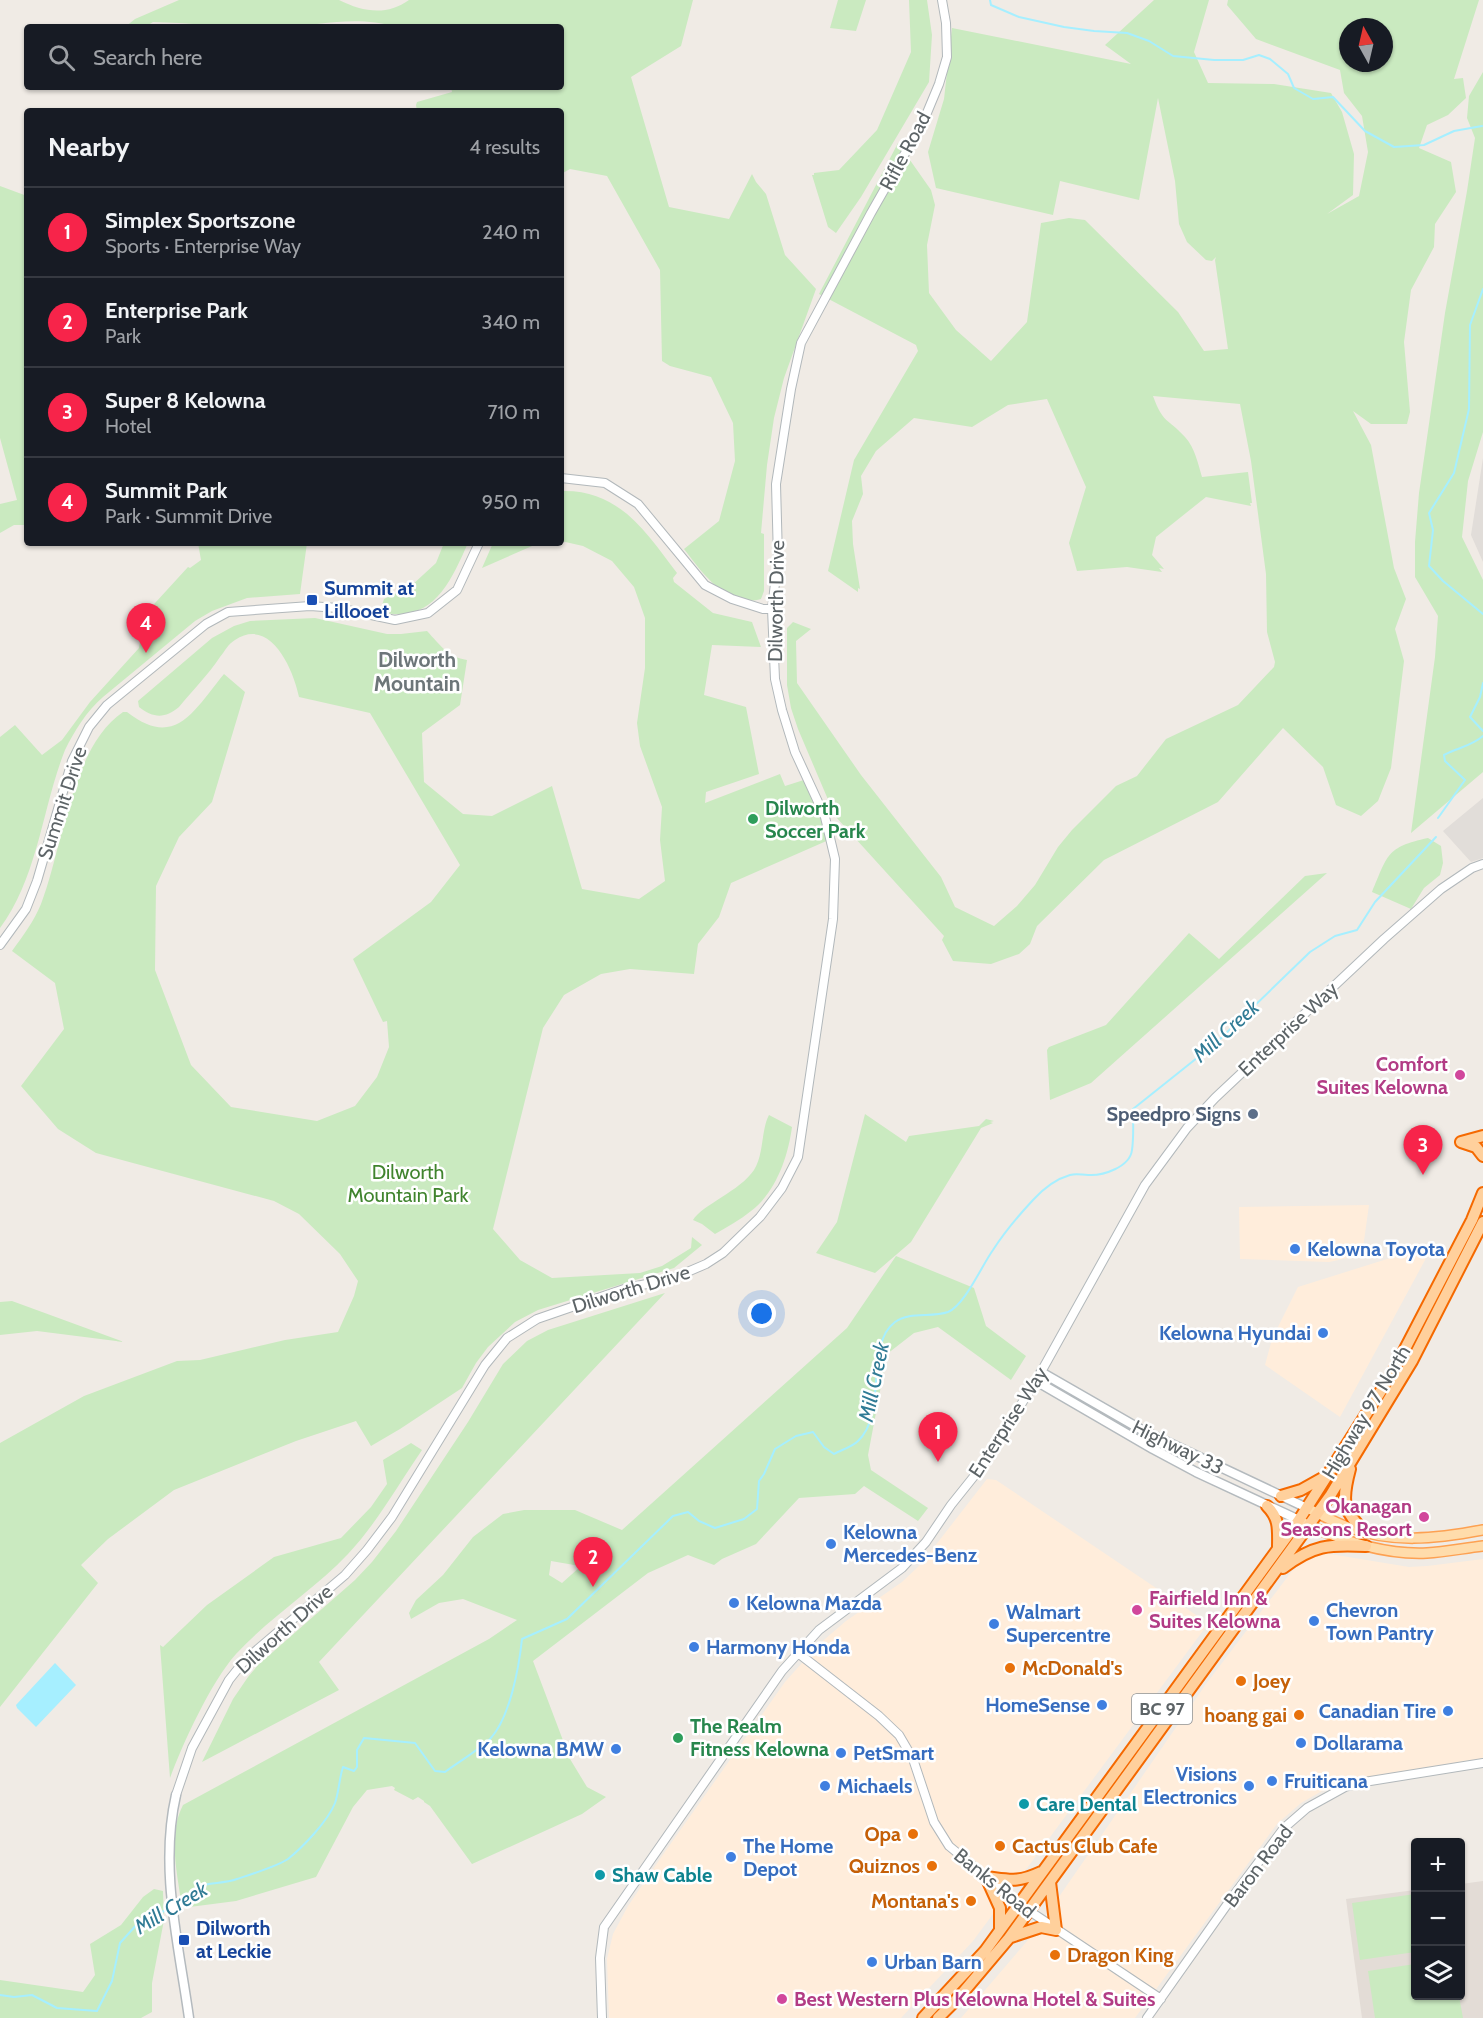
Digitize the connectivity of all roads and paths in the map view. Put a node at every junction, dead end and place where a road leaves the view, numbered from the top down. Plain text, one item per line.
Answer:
1 (942, 0) edge
2 (829, 291) joint
3 (564, 478) edge
4 (478, 546) edge
5 (772, 609) junction
6 (1483, 864) edge
7 (0, 945) edge
8 (1483, 1136) edge
9 (1483, 1156) edge
10 (1483, 1193) edge
11 (1483, 1222) edge
12 (1041, 1372) junction
13 (1036, 1381) junction
14 (1352, 1460) junction
15 (1329, 1474) junction
16 (1281, 1496) junction
17 (1267, 1506) junction
18 (1307, 1508) junction
19 (1318, 1513) junction
20 (1304, 1523) junction
21 (1483, 1530) edge
22 (1366, 1532) junction
23 (1483, 1540) edge
24 (1366, 1546) junction
25 (1480, 1547) edge
26 (1278, 1548) junction
27 (1450, 1550) junction
28 (1273, 1575) junction
29 (1225, 1623) junction
30 (1225, 1641) junction
31 (798, 1653) junction
32 (1483, 1763) edge
33 (176, 1796) joint
34 (1044, 1870) junction
35 (986, 1877) junction
36 (1050, 1882) junction
37 (1019, 1904) junction
38 (1029, 1911) junction
39 (1000, 1930) junction
40 (1056, 1930) junction
41 (1009, 1938) junction
42 (1161, 1999) junction
43 (189, 2018) edge
44 (602, 2018) edge
45 (923, 2018) edge
46 (938, 2018) edge
47 (1147, 2018) edge

1 - 2 street, Rifle Road
2 - 5 street, Dilworth Drive
3 - 5 street
4 - 7 street, Summit Drive
5 - 33 street, Dilworth Drive
6 - 12 street, Enterprise Way
8 - 9 highway
10 - 15 highway, Highway 97 North / BC 97
11 - 14 highway, Highway 97 North / BC 97
12 - 13 street, Enterprise Way
12 - 16 main road, Highway 33
13 - 17 main road, Highway 33
13 - 31 street, Enterprise Way
14 - 19 highway, Highway 97 North / BC 97
14 - 22 highway
15 - 16 highway
15 - 18 highway, Highway 97 North / BC 97
16 - 18 main road, Highway 33
17 - 20 main road, Highway 33
17 - 26 highway
18 - 19 main road, Highway 33
18 - 20 highway, Highway 97 North / BC 97
19 - 20 highway, Highway 97 North / BC 97
19 - 22 main road, Highway 33
20 - 24 main road
20 - 26 highway, Highway 97 North / BC 97
20 - 28 highway, Highway 97 North / BC 97
21 - 22 main road, Highway 33
23 - 27 main road
24 - 27 main road
24 - 28 highway
25 - 27 main road
26 - 29 highway, Highway 97 North / BC 97
28 - 30 highway, Highway 97 North / BC 97
29 - 30 highway
29 - 34 highway, Highway 97 North / BC 97
30 - 36 highway, Highway 97 North / BC 97
31 - 35 street, Banks Road
31 - 44 street, Enterprise Way
32 - 42 street, Baron Road
33 - 43 main road, Dilworth Drive
34 - 35 highway
34 - 37 highway, Highway 97 North / BC 97
35 - 37 street, Banks Road
35 - 39 highway
36 - 38 highway, Highway 97 North / BC 97
36 - 40 highway
37 - 38 street, Banks Road
37 - 39 highway, Highway 97 North / BC 97
38 - 40 street, Banks Road
38 - 41 highway, Highway 97 North / BC 97
39 - 45 highway, Highway 97 North / BC 97
40 - 41 highway
40 - 42 street, Banks Road
41 - 46 highway, Highway 97 North / BC 97
42 - 47 street, Baron Road

